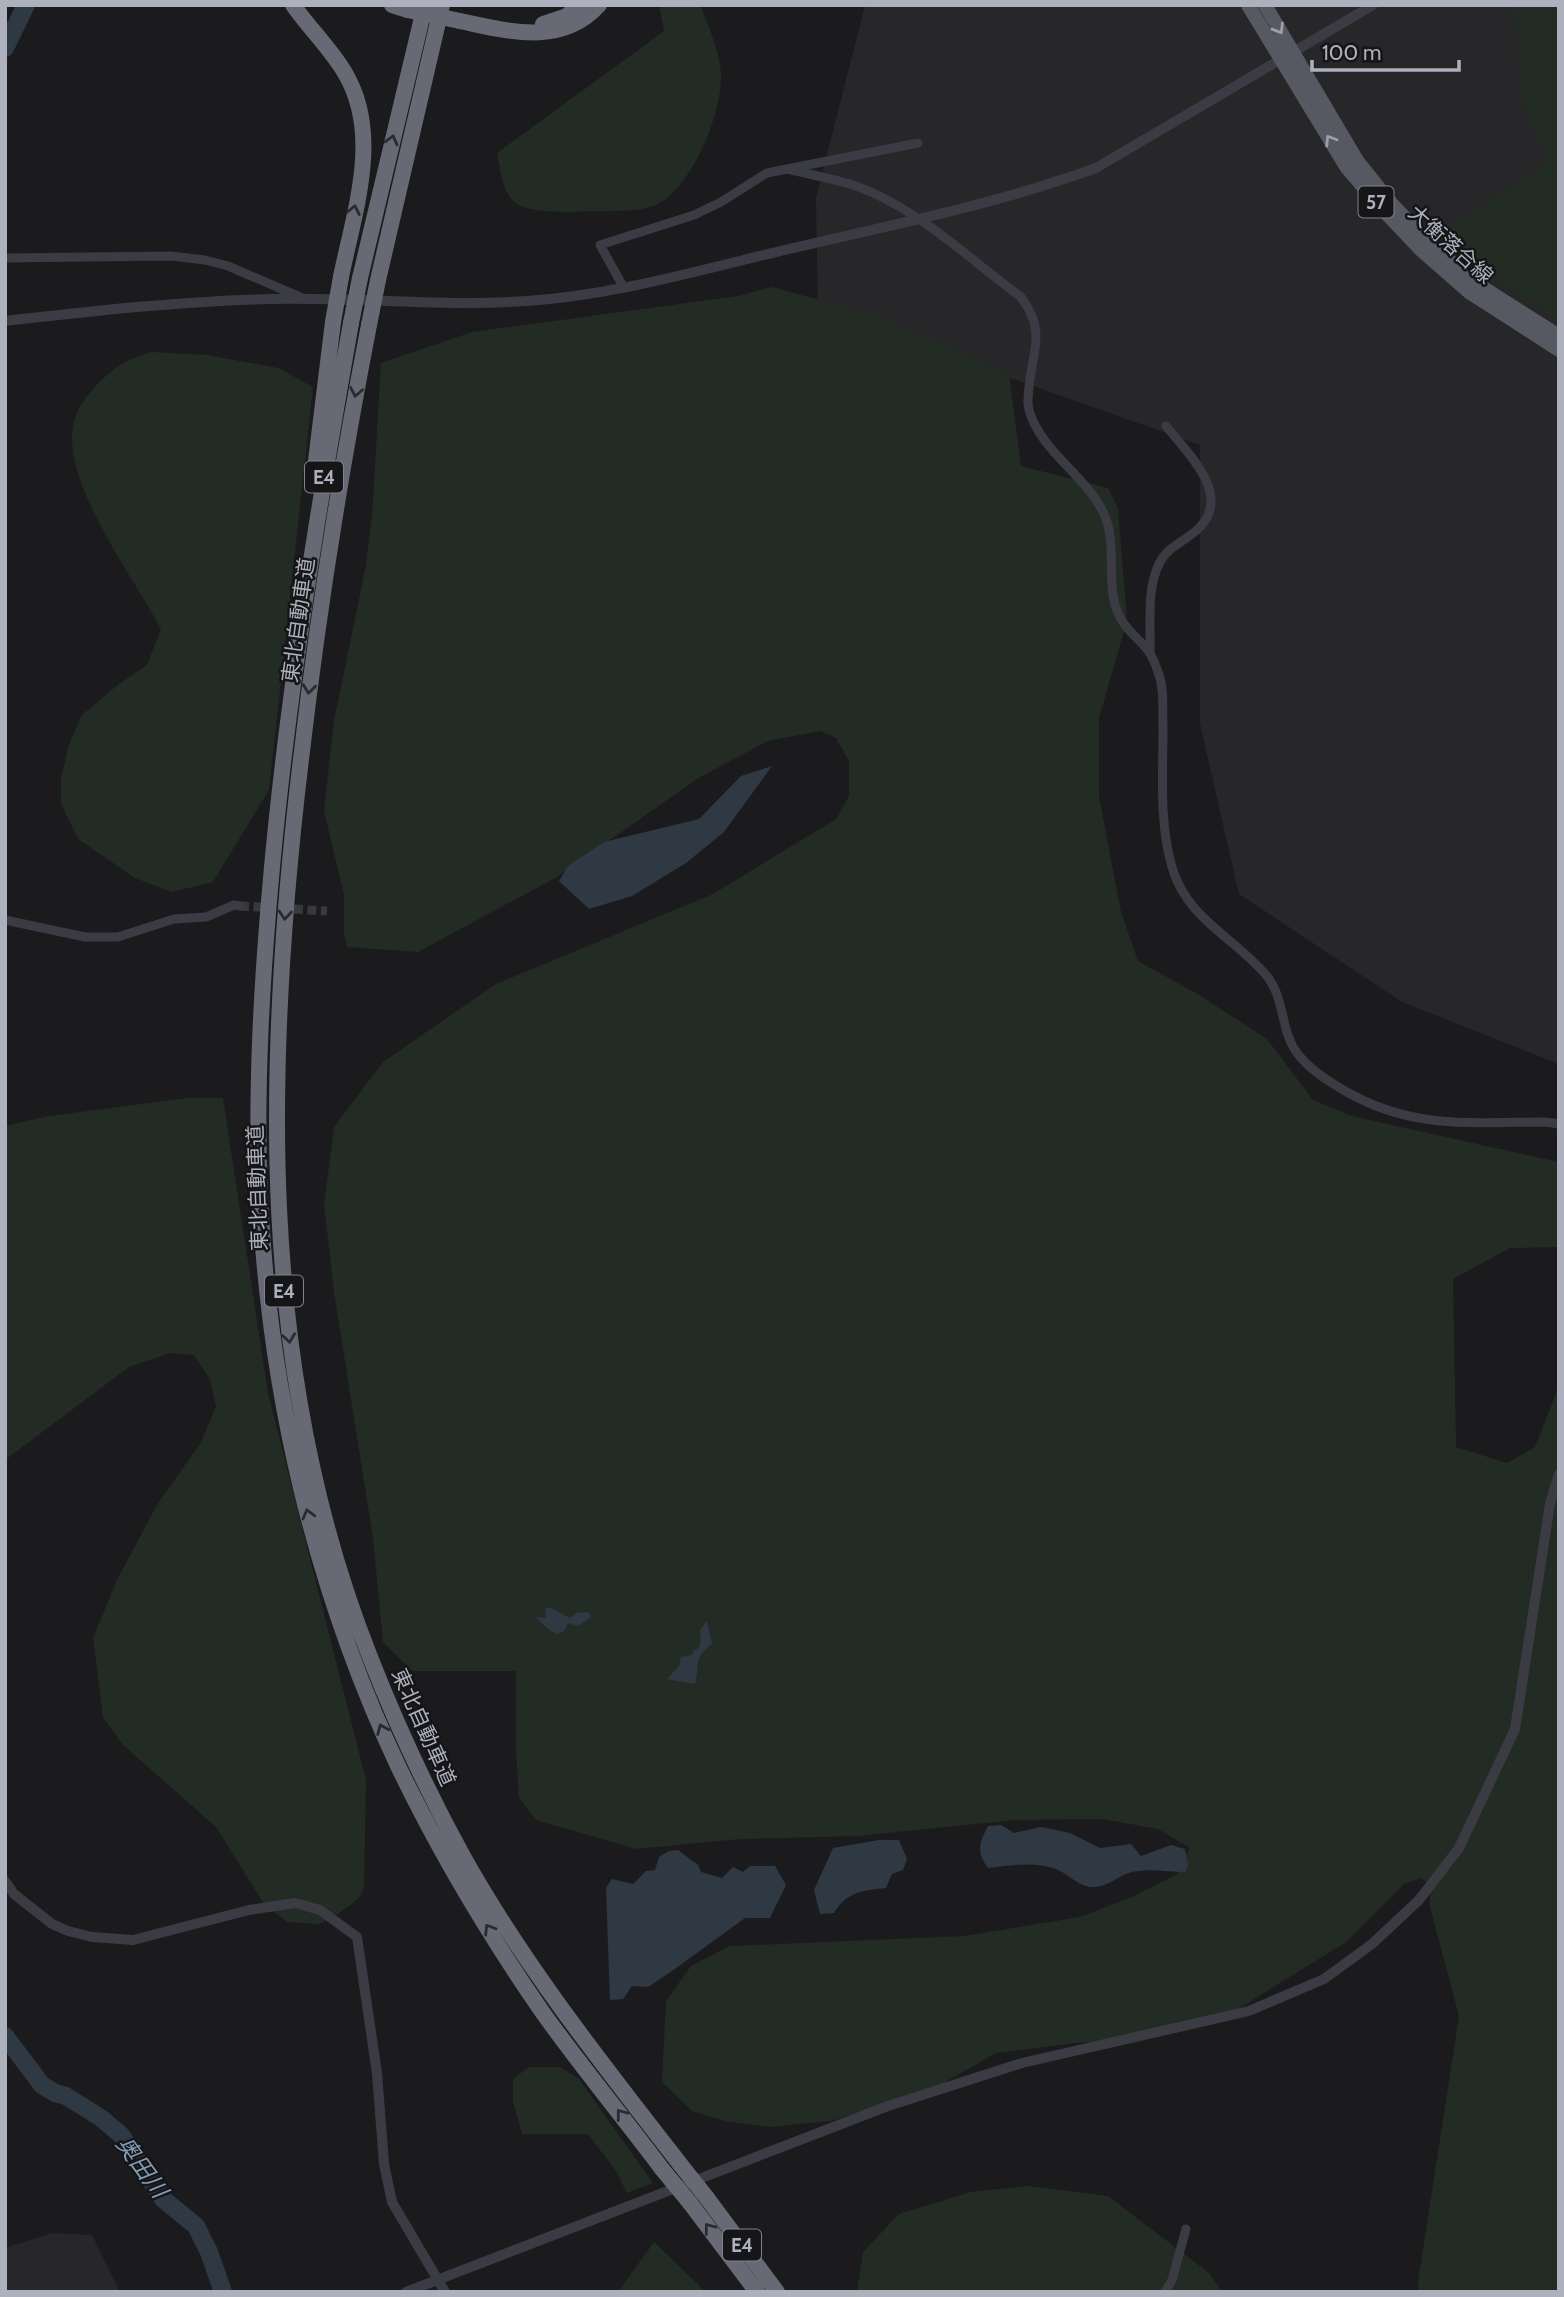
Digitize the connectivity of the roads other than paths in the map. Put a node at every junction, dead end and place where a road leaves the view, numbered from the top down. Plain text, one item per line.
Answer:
1 (293, 5) edge
2 (425, 5) edge
3 (433, 5) edge
4 (442, 5) edge
5 (579, 5) edge
6 (599, 5) edge
7 (1248, 5) edge
8 (1265, 5) edge
9 (1373, 5) edge
10 (400, 7) edge
11 (458, 13) edge
12 (1287, 56) junction
13 (918, 143) dead end
14 (786, 169) junction
15 (394, 205) junction
16 (918, 219) junction
17 (5, 258) edge
18 (624, 288) junction
19 (304, 299) junction
20 (5, 321) edge
21 (1559, 336) edge
22 (1559, 350) edge
23 (1166, 426) dead end
24 (300, 632) junction
25 (1150, 653) junction
26 (240, 906) tunnel mouth
27 (5, 920) edge
28 (1559, 1124) edge
29 (1559, 1474) edge
30 (5, 1881) edge
31 (1186, 2230) dead end
32 (438, 2280) junction
33 (406, 2292) edge
34 (445, 2292) edge
35 (757, 2292) edge
36 (777, 2292) edge
37 (1166, 2292) edge

24 -> 1 highway, bridge
24 -> 2 highway, 東北自動車道 / E4, bridge
3 - 11 highway
4 - 15 highway, 東北自動車道 / E4
5 - 11 highway
6 - 11 highway
7 - 12 main road, 大衡落合線 / 57
8 -> 12 main road, 大衡落合線 / 57
9 - 12 street
10 - 11 highway, bridge
11 - 15 highway
12 - 16 street
12 - 21 main road, 大衡落合線 / 57
22 -> 12 main road, 大衡落合線 / 57
13 - 14 street
14 - 16 street
14 - 18 street
15 -> 36 highway, 東北自動車道 / E4, bridge
16 - 18 street
16 - 25 street
17 - 19 street
18 - 19 street
19 - 20 street
23 - 25 street
35 -> 24 highway, 東北自動車道 / E4, bridge
25 - 28 street
26 - 27 street
29 - 32 street
30 - 32 street
31 - 37 street
32 - 33 street
32 - 34 street

